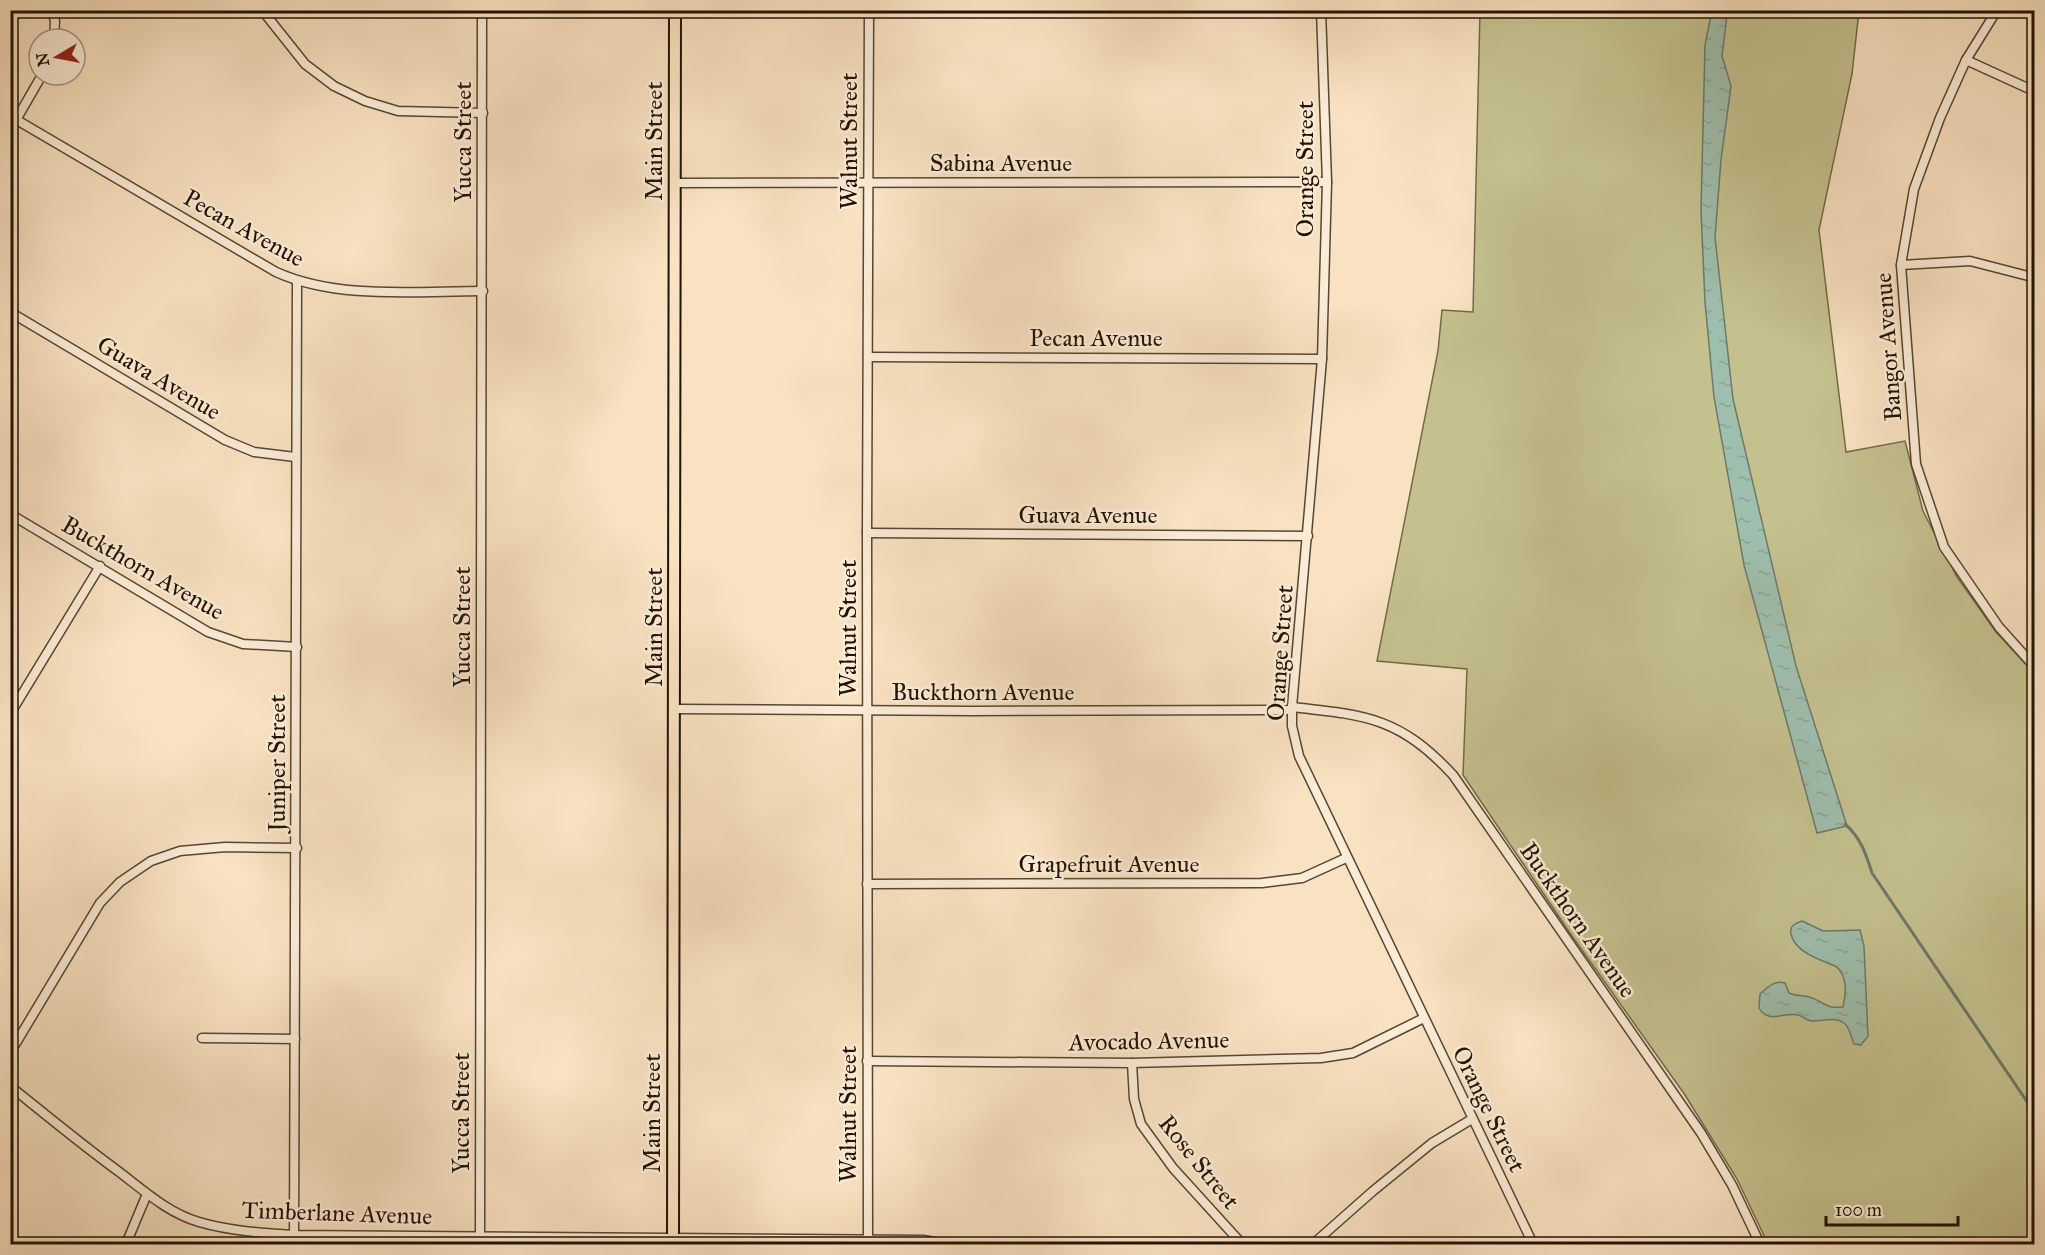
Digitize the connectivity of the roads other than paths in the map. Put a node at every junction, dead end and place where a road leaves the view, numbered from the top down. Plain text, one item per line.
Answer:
1 (51, 10) edge
2 (262, 10) edge
3 (482, 10) edge
4 (675, 10) edge
5 (869, 10) edge
6 (1321, 10) edge
7 (1997, 10) edge
8 (55, 27) edge
9 (1966, 60) junction
10 (34, 87) edge
11 (2034, 91) edge
12 (483, 113) junction
13 (13, 118) edge
14 (1327, 182) junction
15 (675, 183) junction
16 (867, 183) junction
17 (1901, 265) junction
18 (2034, 279) edge
19 (297, 282) junction
20 (483, 291) junction
21 (10, 312) edge
22 (868, 357) junction
23 (1323, 359) junction
24 (295, 457) junction
25 (10, 514) edge
26 (867, 533) junction
27 (1308, 536) junction
28 (100, 566) junction
29 (297, 647) junction
30 (2034, 666) edge
31 (675, 709) junction
32 (1292, 709) junction
33 (868, 711) junction
34 (10, 714) edge
35 (297, 848) junction
36 (1346, 858) junction
37 (867, 884) junction
38 (1424, 1018) junction
39 (202, 1038) dead end
40 (295, 1039) junction
41 (10, 1053) edge
42 (867, 1061) junction
43 (1132, 1063) junction
44 (10, 1086) edge
45 (1472, 1119) junction
46 (147, 1194) junction
47 (294, 1240) edge
48 (480, 1240) edge
49 (673, 1241) edge
50 (868, 1242) edge
51 (126, 1245) edge
52 (947, 1245) edge
53 (1242, 1245) edge
54 (1313, 1245) edge
55 (1533, 1245) edge
56 (1760, 1245) edge

1 - 8 street
2 - 12 street
3 - 12 street, Yucca Street
4 - 15 main road, Main Street
5 - 16 street, Walnut Street
6 - 14 street, Orange Street
7 - 9 street, Bangor Avenue
9 - 11 street
9 - 17 street, Bangor Avenue
10 - 13 street
12 - 20 street, Yucca Street
13 - 19 street, Pecan Avenue
14 - 16 street, Sabina Avenue
14 - 23 street, Orange Street
15 - 16 street, Sabina Avenue
15 - 31 main road, Main Street
16 - 22 street, Walnut Street
17 - 18 street
17 - 30 street, Bangor Avenue
19 - 20 street, Pecan Avenue
19 - 24 street, Juniper Street
20 - 48 street, Yucca Street
21 - 24 street, Guava Avenue
22 - 23 street, Pecan Avenue
22 - 26 street, Walnut Street
23 - 27 street, Orange Street
24 - 29 street, Juniper Street
25 - 28 street, Buckthorn Avenue
26 - 27 street, Guava Avenue
26 - 33 street, Walnut Street
27 - 32 street, Orange Street
28 - 29 street, Buckthorn Avenue
28 - 34 street
29 - 35 street, Juniper Street
31 - 33 street, Buckthorn Avenue
31 - 49 main road, Main Street
32 - 33 street, Buckthorn Avenue
32 - 36 street, Orange Street
32 - 56 street, Buckthorn Avenue
33 - 37 street, Walnut Street
35 - 40 street, Juniper Street
35 - 41 street
36 - 37 street, Grapefruit Avenue
36 - 38 street, Orange Street
37 - 42 street, Walnut Street
38 - 43 street, Avocado Avenue
38 - 45 street, Orange Street
39 - 40 street
40 - 47 street, Juniper Street
42 - 43 street, Avocado Avenue
42 - 50 street, Walnut Street
43 - 53 street, Rose Street
44 - 46 street, Timberlane Avenue
45 - 54 street
45 - 55 street, Orange Street
46 - 47 street, Timberlane Avenue
46 - 51 street
47 - 48 street, Timberlane Avenue
48 - 49 street, Timberlane Avenue
49 - 50 street, Timberlane Avenue
50 - 52 street, Timberlane Avenue

